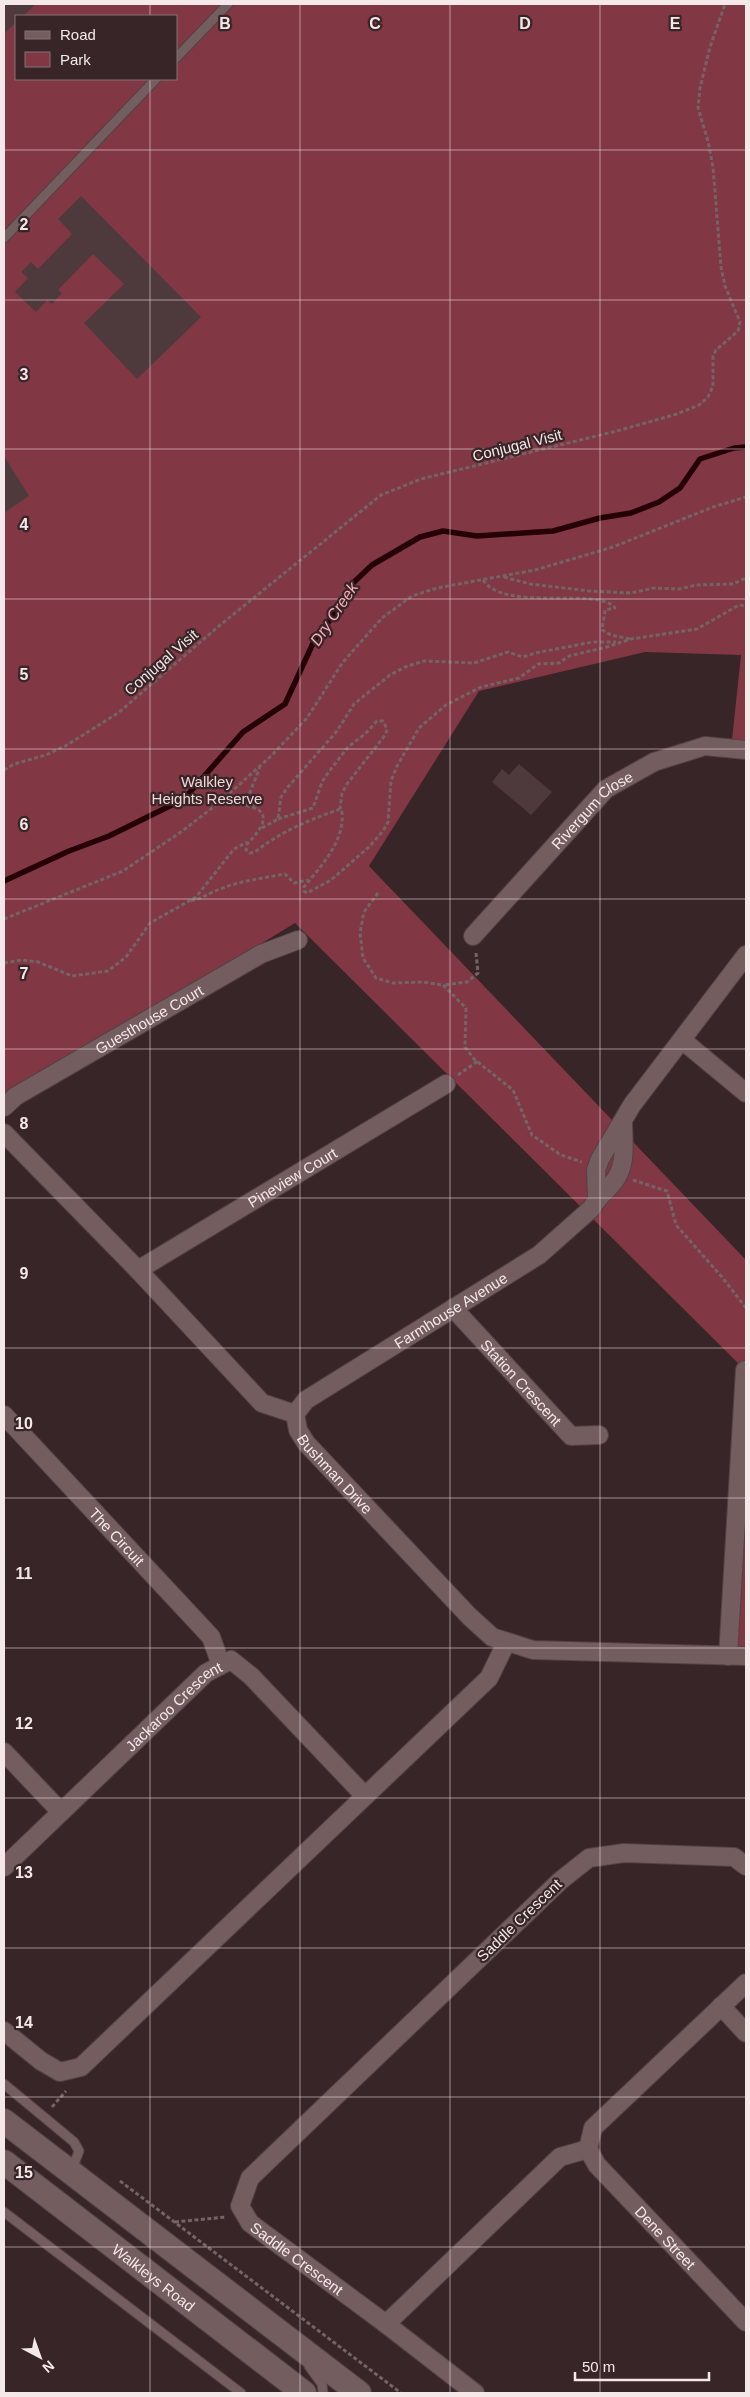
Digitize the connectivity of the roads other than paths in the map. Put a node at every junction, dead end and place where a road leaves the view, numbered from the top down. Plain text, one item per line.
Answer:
1 (228, 4) edge
2 (178, 56) edge
3 (155, 80) edge
4 (4, 238) edge
5 (746, 750) edge
6 (473, 936) road end
7 (298, 940) dead end
8 (746, 955) edge
9 (682, 1040) junction
10 (446, 1084) road end
11 (746, 1093) edge
12 (4, 1107) edge
13 (623, 1121) junction
14 (4, 1134) edge
15 (597, 1198) junction
16 (138, 1270) junction
17 (453, 1308) junction
18 (745, 1370) edge
19 (296, 1414) junction
20 (4, 1415) edge
21 (599, 1435) dead end
22 (506, 1643) junction
23 (728, 1656) junction
24 (746, 1656) edge
25 (222, 1665) junction
26 (4, 1752) edge
27 (365, 1796) junction
28 (61, 1812) junction
29 (746, 1866) edge
30 (4, 1867) edge
31 (746, 1982) edge
32 (721, 2006) junction
33 (4, 2031) edge
34 (746, 2032) edge
35 (4, 2084) edge
36 (4, 2121) edge
37 (588, 2149) junction
38 (4, 2162) edge
39 (71, 2173) junction
40 (4, 2212) edge
41 (746, 2322) edge
42 (386, 2324) junction
43 (275, 2329) junction
44 (241, 2393) edge
45 (304, 2393) edge
46 (323, 2393) edge
47 (359, 2393) edge
48 (475, 2393) edge

1 - 2 lane
3 - 4 lane
5 - 6 street, Rivergum Close
7 - 12 street, Guesthouse Court
8 - 9 street
9 - 11 street
9 - 13 street
10 - 16 street, Pineview Court
13 - 15 street
13 - 15 street, Farmhouse Avenue
14 - 16 street, Bushman Drive
15 - 17 street, Farmhouse Avenue
16 - 19 street, Bushman Drive
17 - 19 street, Farmhouse Avenue
17 - 21 street, Station Crescent
18 - 23 street
19 - 22 street, Bushman Drive
20 - 25 street, The Circuit
22 - 23 street, Bushman Drive
22 - 27 street
23 - 24 street, Bushman Drive
25 - 27 street, Jackaroo Crescent
25 - 28 street, Jackaroo Crescent
26 - 28 street
27 - 33 street
28 - 30 street, Jackaroo Crescent
29 - 42 street, Saddle Crescent
31 - 32 street
32 - 34 street
32 - 37 street
35 - 39 lane
36 - 39 main road
37 - 41 street, Dene Street
37 - 42 street
38 - 45 main road, Walkleys Road
39 - 43 main road
40 - 44 lane
42 - 48 street
43 - 46 lane
43 - 47 main road

